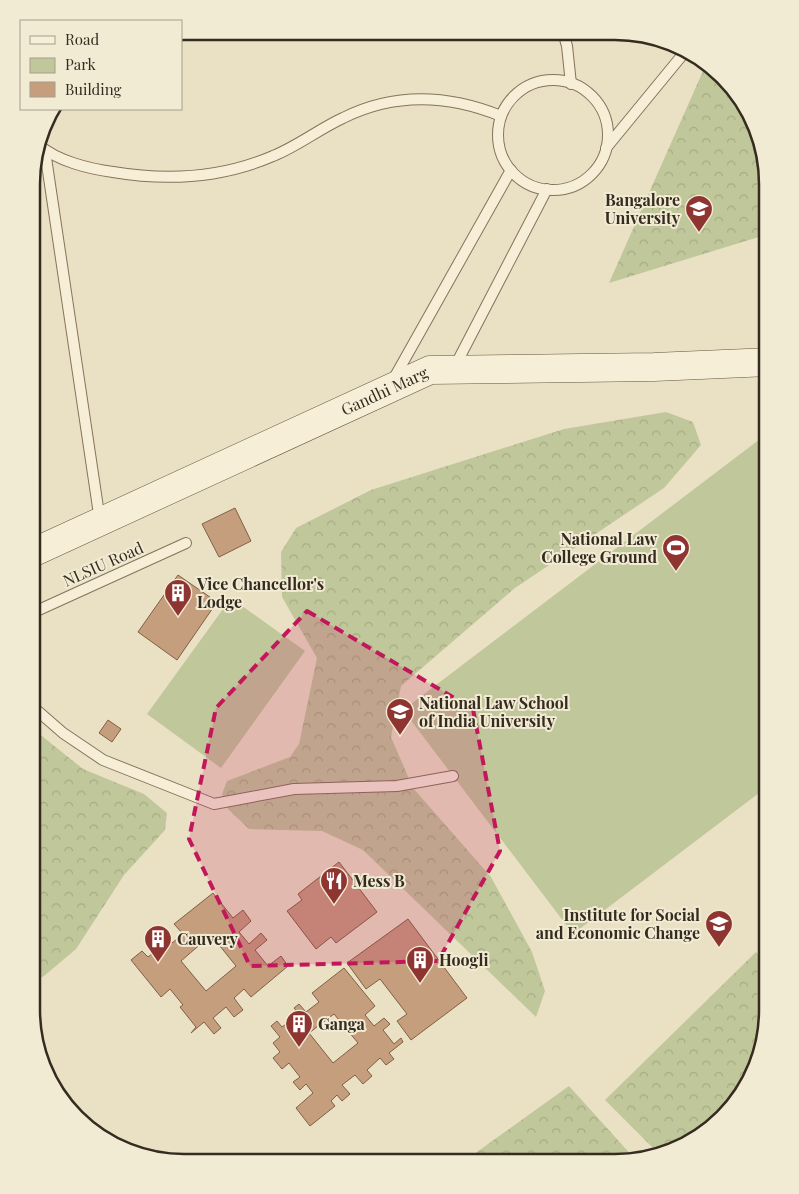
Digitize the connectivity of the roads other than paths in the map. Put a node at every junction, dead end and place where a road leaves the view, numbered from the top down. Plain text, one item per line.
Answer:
1 (565, 40) edge
2 (681, 56) edge
3 (571, 84) junction
4 (501, 116) junction
5 (606, 148) junction
6 (45, 149) edge
7 (43, 155) edge
8 (511, 170) junction
9 (547, 189) junction
10 (759, 362) edge
11 (453, 370) junction
12 (388, 389) junction
13 (100, 522) junction
14 (186, 543) dead end
15 (40, 549) edge
16 (40, 609) edge
17 (40, 713) edge
18 (453, 776) dead end

1 - 3 lane
2 - 5 lane
3 - 4 lane
3 - 5 lane
4 - 6 lane
4 - 8 lane
5 - 9 lane
7 - 13 lane
8 - 9 lane
8 - 12 lane
9 - 11 lane
10 - 11 main road, Gandhi Marg
11 - 12 main road, Gandhi Marg
12 - 13 main road, Gandhi Marg
13 - 15 main road, Gandhi Marg
14 - 16 lane, NLSIU Road
17 - 18 lane

